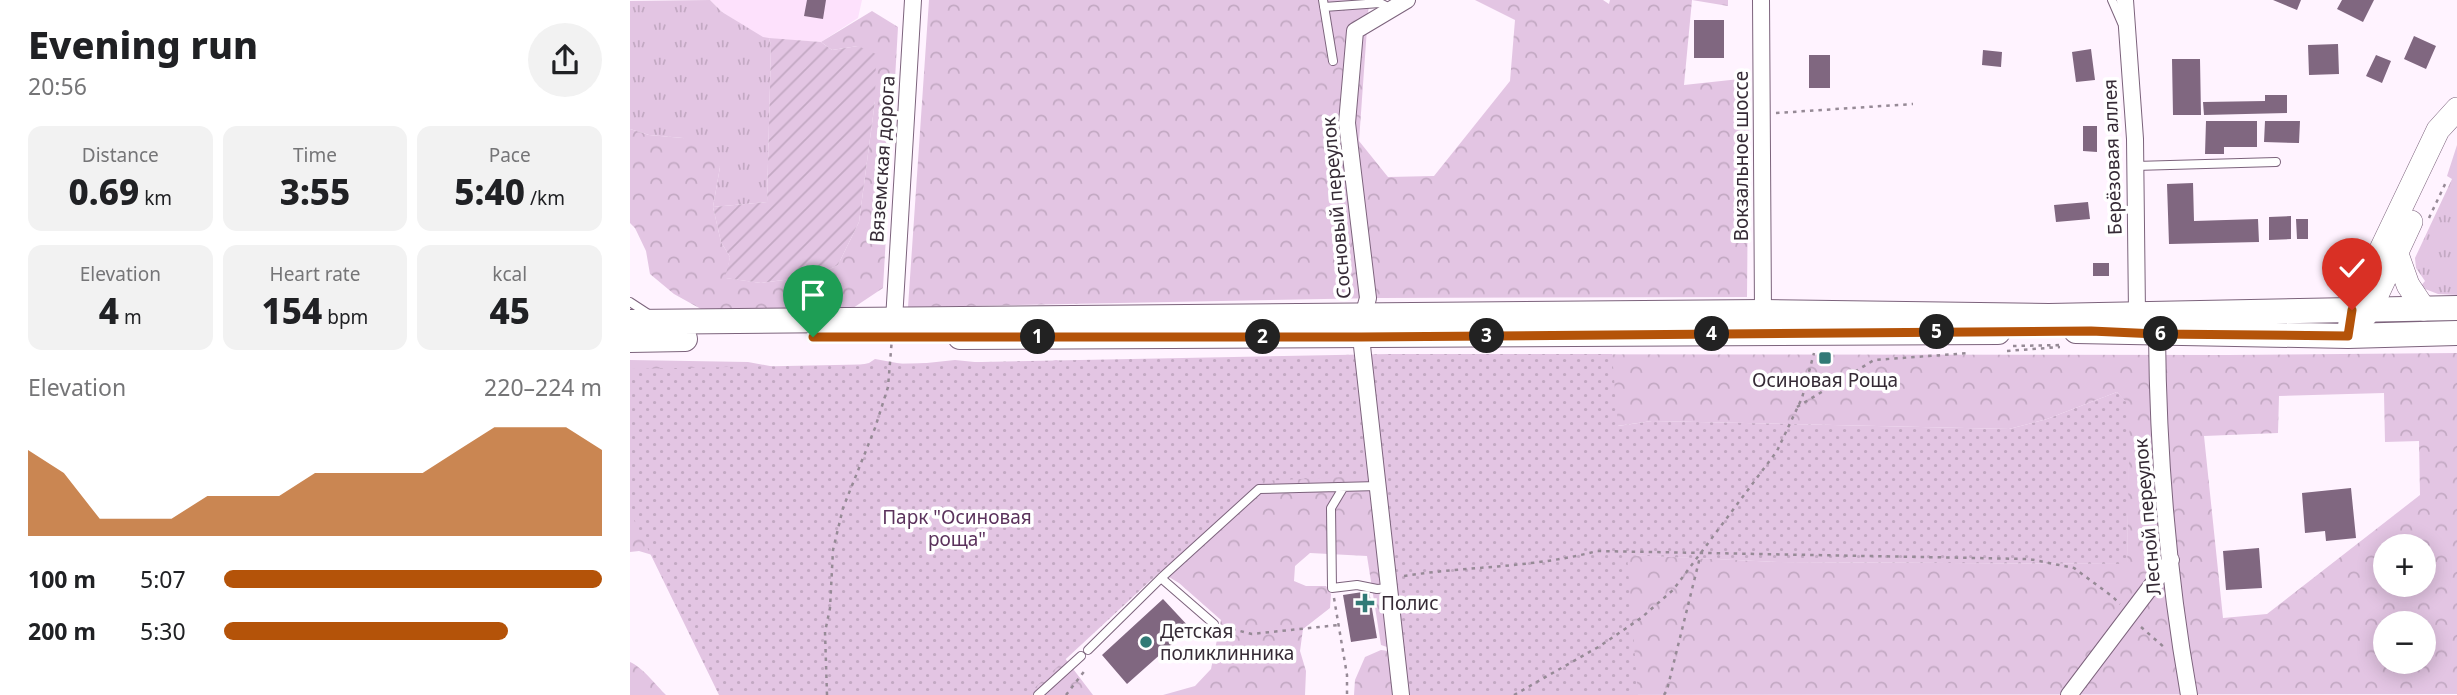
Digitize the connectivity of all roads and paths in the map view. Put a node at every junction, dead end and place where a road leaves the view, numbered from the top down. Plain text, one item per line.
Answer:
1 (913, 0) edge
2 (1407, 0) edge
3 (1761, 0) edge
4 (2112, 0) edge
5 (2125, 0) edge
6 (1324, 3) edge
7 (1392, 9) junction
8 (2128, 36) junction
9 (1334, 61) dead end
10 (1913, 104) dead end
11 (1762, 114) junction
12 (2276, 162) dead end
13 (2135, 166) junction
14 (2397, 254) junction
15 (630, 302) edge
16 (2457, 308) edge
17 (2424, 309) junction
18 (2361, 310) junction
19 (1763, 312) junction
20 (2137, 313) junction
21 (630, 321) edge
22 (661, 323) junction
23 (1362, 326) junction
24 (2457, 333) edge
25 (2157, 334) junction
26 (2348, 336) junction
27 (892, 338) junction
28 (630, 340) edge
29 (2064, 346) dead end
30 (1996, 351) dead end
31 (1815, 352) dead end
32 (1969, 353) dead end
33 (1797, 407) junction
34 (1378, 486) junction
35 (1343, 488) junction
36 (1701, 554) junction
37 (2171, 560) junction
38 (1160, 578) junction
39 (1388, 583) junction
40 (1332, 587) junction
41 (2129, 615) junction
42 (1214, 624) joint
43 (1338, 625) junction
44 (2183, 663) junction
45 (1087, 667) dead end
46 (827, 695) edge
47 (1038, 695) edge
48 (1066, 695) edge
49 (1347, 695) edge
50 (1401, 695) edge
51 (1514, 695) edge
52 (1664, 695) edge
53 (2069, 695) edge
54 (2189, 695) edge

1 - 27 street, Вяземская дорога
2 - 7 street, Сосновый переулок
3 - 11 street, Вокзальное шоссе
4 - 8 lane
5 - 8 street, Берёзовая аллея
6 - 7 lane
6 - 9 lane
7 - 23 street, Сосновый переулок
8 - 13 street, Берёзовая аллея
10 - 11 path
11 - 19 street, Вокзальное шоссе
12 - 13 lane
13 - 20 street, Берёзовая аллея
14 - 17 main road
14 - 18 main road
14 - 18 main road
15 - 22 lane
16 - 17 main road
17 - 18 main road
18 - 20 main road
18 - 26 main road
19 - 20 main road
19 - 23 main road
21 - 22 main road
22 - 27 main road
23 - 25 main road
23 - 27 main road
23 - 34 street
24 - 26 main road
25 - 26 main road
25 - 37 street, Лесной переулок
27 - 28 main road
27 - 46 path
29 - 30 path
31 - 33 path
32 - 33 path
33 - 36 path
34 - 35 lane
34 - 39 street
35 - 38 lane
35 - 40 lane
36 - 39 path
36 - 41 path
36 - 51 path
36 - 52 path
37 - 41 street
37 - 44 street, Лесной переулок
38 - 42 lane
38 - 47 lane
39 - 40 lane
39 - 50 street
40 - 43 path
41 - 44 path
41 - 53 street
42 - 43 path
43 - 49 path
44 - 54 street, Лесной переулок
45 - 48 path

